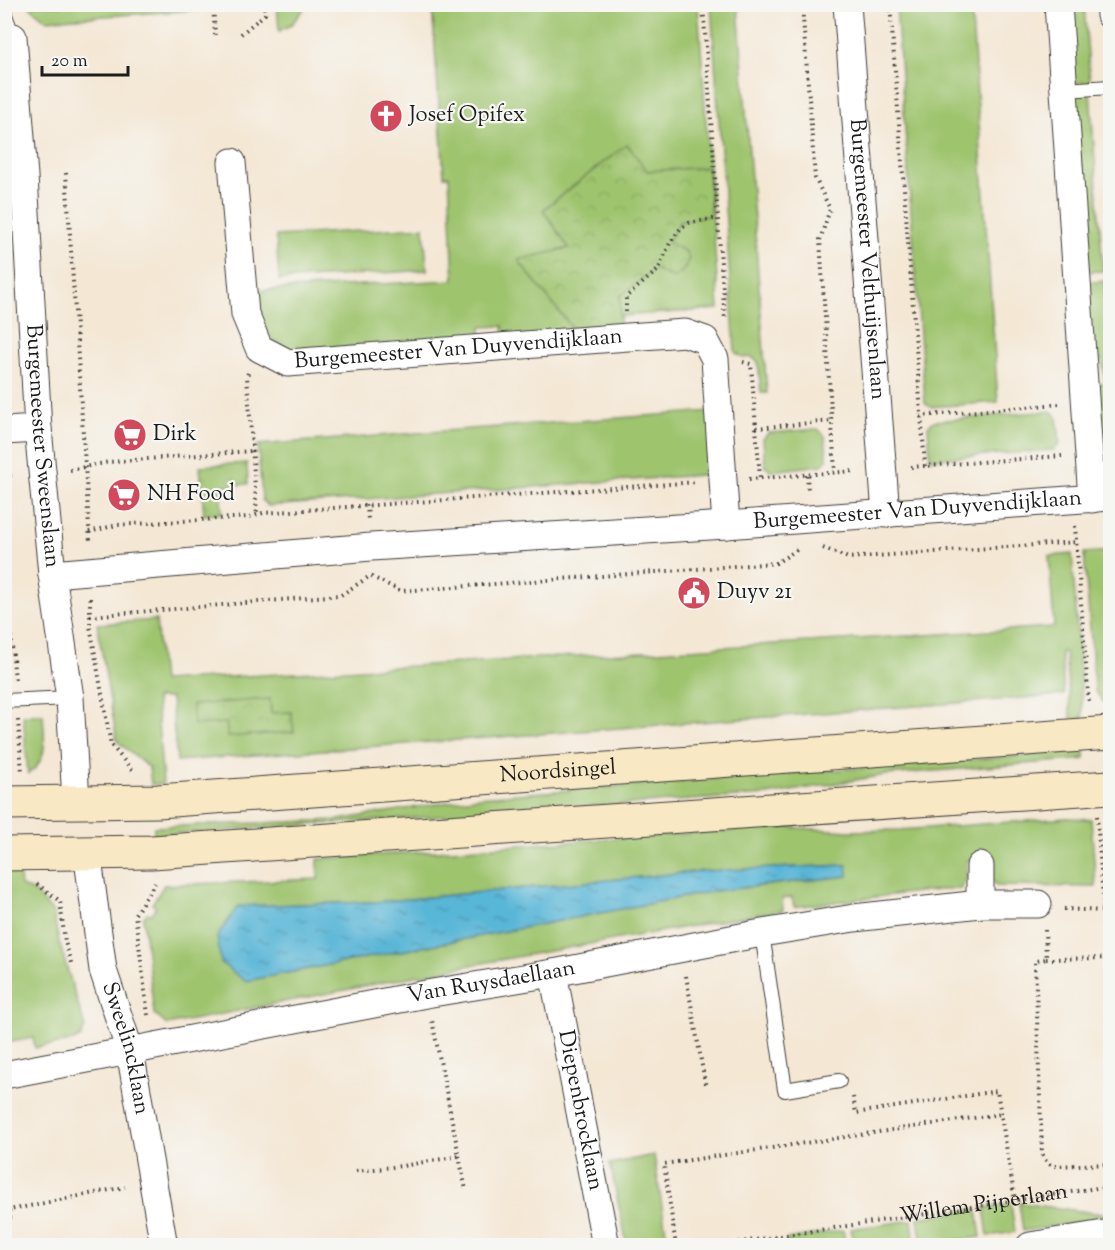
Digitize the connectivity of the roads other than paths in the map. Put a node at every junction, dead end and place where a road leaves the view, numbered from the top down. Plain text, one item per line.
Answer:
1 (847, 4) edge
2 (1058, 4) edge
3 (1110, 4) edge
4 (1110, 15) edge
5 (8, 19) edge
6 (1110, 87) edge
7 (1065, 90) junction
8 (232, 162) dead end
9 (38, 429) junction
10 (4, 431) edge
11 (1092, 499) edge
12 (886, 514) junction
13 (726, 525) junction
14 (52, 574) junction
15 (70, 698) junction
16 (4, 701) edge
17 (1101, 733) edge
18 (1103, 788) edge
19 (76, 801) junction
20 (4, 803) edge
21 (87, 852) junction
22 (4, 854) edge
23 (980, 866) dead end
24 (980, 904) junction
25 (1042, 906) road end
26 (762, 933) junction
27 (553, 973) junction
28 (130, 1051) junction
29 (4, 1075) edge
30 (839, 1081) road end
31 (1110, 1233) edge
32 (164, 1245) edge
33 (606, 1245) edge
34 (1030, 1245) edge

1 - 12 street, Burgemeester Velthuijsenlaan
2 - 7 street
3 - 4 street
5 - 9 street, Burgemeester Sweenslaan
6 - 7 lane
7 - 11 street
8 - 13 street, Burgemeester Van Duyvendijklaan
9 - 10 street
9 - 14 street, Burgemeester Sweenslaan
11 - 12 street, Burgemeester Van Duyvendijklaan
12 - 13 street, Burgemeester Van Duyvendijklaan
13 - 14 street, Burgemeester Van Duyvendijklaan
14 - 15 street, Burgemeester Sweenslaan
15 - 16 lane
15 - 19 street, Burgemeester Sweenslaan
17 - 19 main road, Noordsingel
18 - 21 main road
19 - 20 main road, Noordsingel
19 - 21 main road, Burgemeester Sweenslaan
21 - 22 main road
21 - 28 street, Sweelincklaan
23 - 24 street
24 - 25 street, Van Ruysdaellaan
24 - 26 street, Van Ruysdaellaan
26 - 27 street, Van Ruysdaellaan
26 - 30 lane
27 - 28 street, Van Ruysdaellaan
27 - 33 street, Diepenbrocklaan
28 - 29 street, Van Ruysdaellaan
28 - 32 street, Sweelincklaan
31 - 34 street, Willem Pijperlaan

